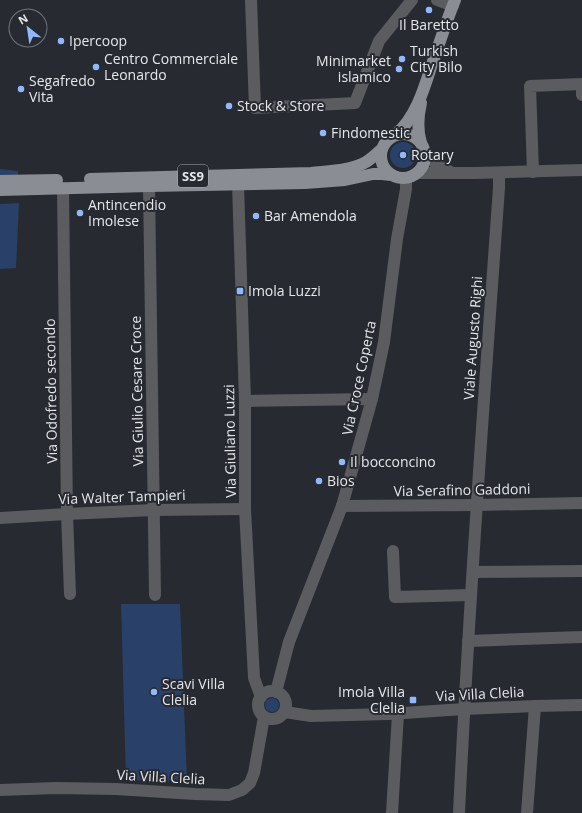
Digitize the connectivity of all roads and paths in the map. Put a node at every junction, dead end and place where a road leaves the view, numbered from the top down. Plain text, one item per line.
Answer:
1 (251, 0) edge
2 (412, 0) edge
3 (437, 0) edge
4 (454, 3) edge
5 (582, 84) edge
6 (423, 92) junction
7 (582, 95) edge
8 (396, 134) junction
9 (423, 148) junction
10 (381, 150) junction
11 (582, 170) edge
12 (452, 172) junction
13 (533, 172) junction
14 (499, 173) junction
15 (391, 175) junction
16 (412, 175) junction
17 (0, 181) edge
18 (149, 186) junction
19 (63, 188) junction
20 (0, 190) edge
21 (238, 190) junction
22 (372, 399) junction
23 (245, 401) junction
24 (582, 503) edge
25 (476, 505) junction
26 (342, 506) junction
27 (245, 509) junction
28 (154, 510) junction
29 (68, 514) junction
30 (0, 518) edge
31 (393, 551) dead end
32 (582, 571) edge
33 (473, 572) junction
34 (70, 594) dead end
35 (155, 595) dead end
36 (471, 595) junction
37 (582, 636) edge
38 (468, 641) junction
39 (276, 692) junction
40 (261, 697) junction
41 (582, 705) edge
42 (535, 706) junction
43 (464, 709) junction
44 (285, 712) junction
45 (398, 714) junction
46 (264, 717) junction
47 (0, 790) edge
48 (392, 813) edge
49 (459, 813) edge
50 (528, 813) edge

1 - 2 street
3 - 4 street
4 - 6 main road, SS9
5 - 7 street
5 - 13 street
6 - 8 main road, SS9
6 - 9 main road, SS9
8 - 9 main road
8 - 10 main road, SS9
9 - 12 street
9 - 16 main road, SS9
10 - 15 main road
10 - 17 main road, SS9
11 - 13 street
12 - 14 street
12 - 16 street, SS9
13 - 14 street
14 - 25 street, Viale Augusto Righi
15 - 16 main road, SS9
15 - 21 main road, SS9
16 - 22 street, Via Croce Coperta
18 - 19 main road, SS9
18 - 21 main road, SS9
18 - 28 street, Via Giulio Cesare Croce
19 - 20 main road, SS9
19 - 29 street, Via Odofredo secondo
21 - 23 street, Via Giuliano Luzzi
22 - 23 street
22 - 26 street, Via Croce Coperta
23 - 27 street, Via Giuliano Luzzi
24 - 25 street, Via Serafino Gaddoni
25 - 26 street, Via Serafino Gaddoni
25 - 33 street, Viale Augusto Righi
26 - 39 street, Via Croce Coperta
27 - 28 street, Via Walter Tampieri
27 - 40 street, Via Giuliano Luzzi
28 - 29 street, Via Walter Tampieri
28 - 35 street, Via Giulio Cesare Croce
29 - 30 street, Via Walter Tampieri
29 - 34 street, Via Odofredo secondo
31 - 36 street
32 - 33 street
33 - 36 street, Viale Augusto Righi
36 - 38 street, Viale Augusto Righi
37 - 38 street
38 - 43 street, Viale Augusto Righi
39 - 40 street
39 - 44 street
40 - 46 street, Via Villa Clelia
41 - 42 street, Via Villa Clelia
42 - 43 street, Via Villa Clelia
42 - 50 street
43 - 45 street, Via Villa Clelia
43 - 49 street, Viale Augusto Righi
44 - 45 street, Via Villa Clelia
44 - 46 street
45 - 48 street
46 - 47 street, Via Villa Clelia

